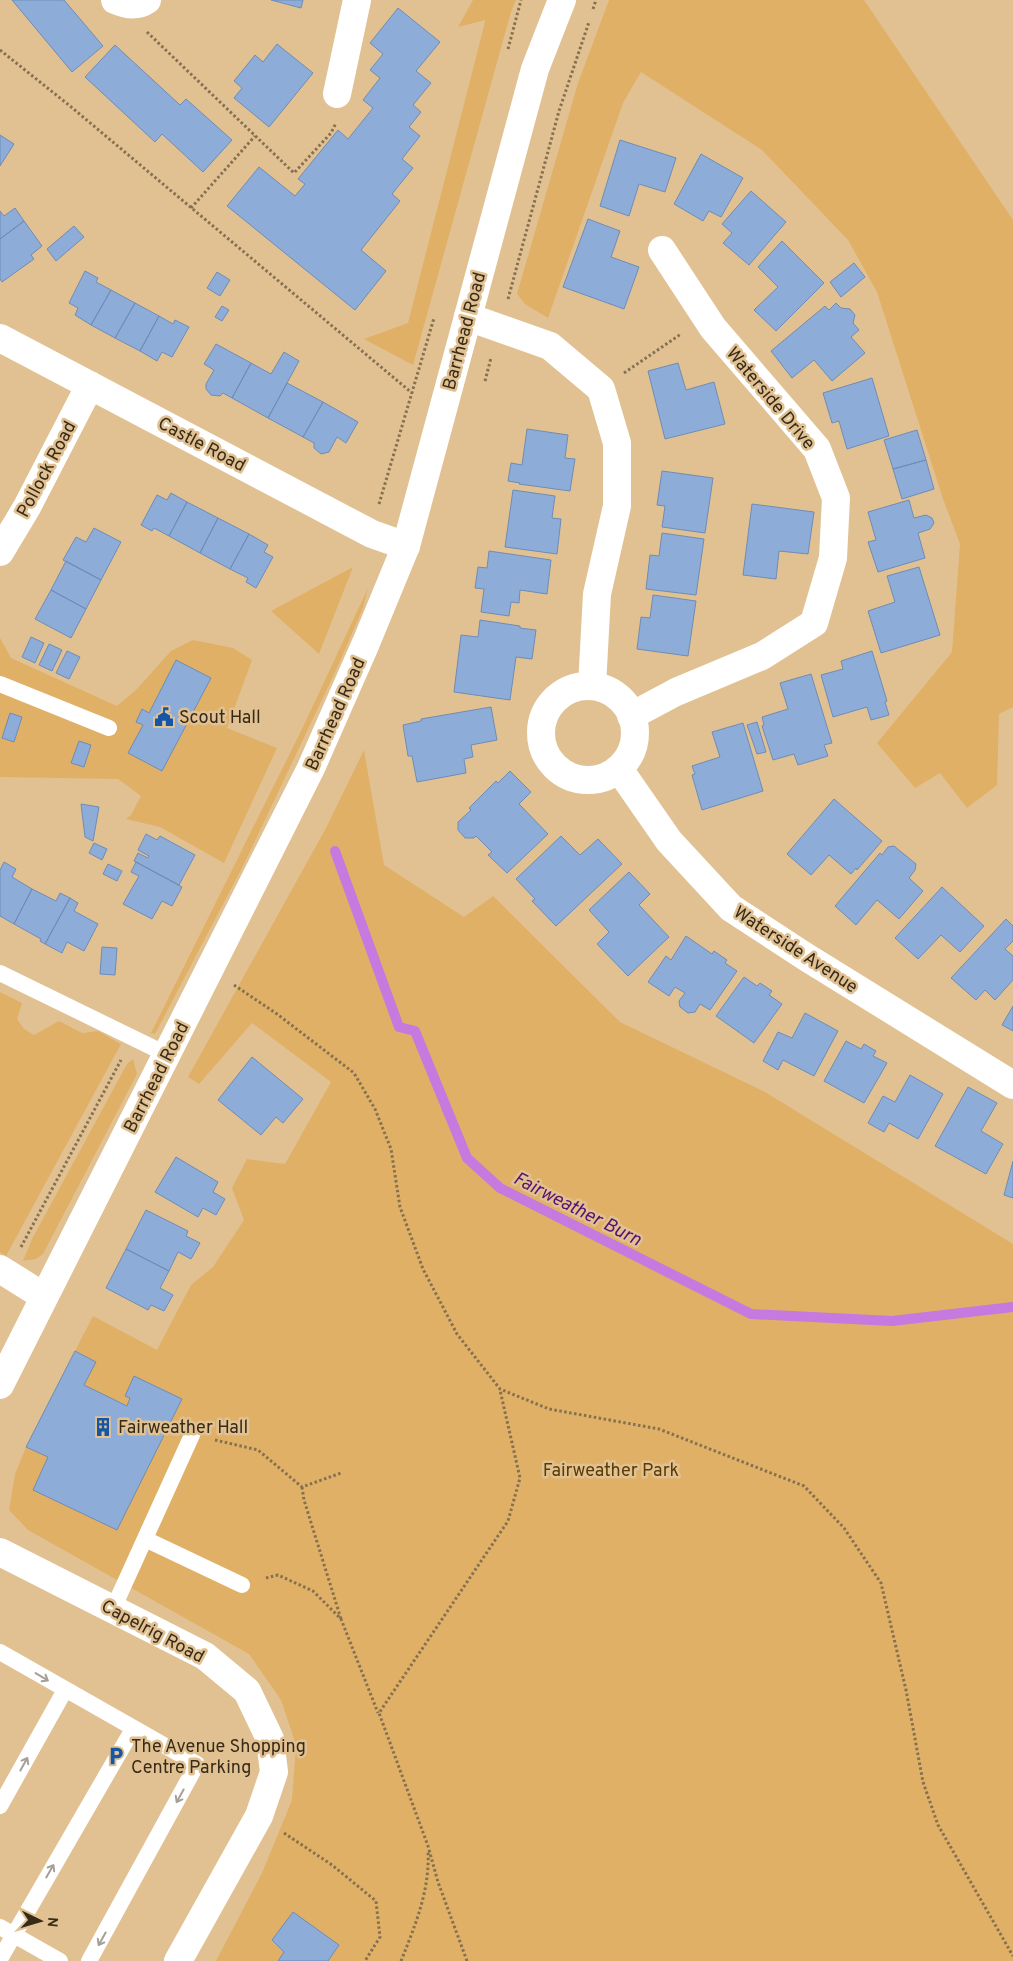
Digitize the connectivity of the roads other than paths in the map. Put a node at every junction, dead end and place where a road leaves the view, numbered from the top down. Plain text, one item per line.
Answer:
1 (357, 0) edge
2 (562, 0) edge
3 (337, 94) road end
4 (662, 250) dead end
5 (468, 317) junction
6 (0, 338) edge
7 (90, 385) junction
8 (406, 546) junction
9 (0, 552) edge
10 (0, 684) edge
11 (592, 686) junction
12 (632, 716) junction
13 (109, 728) dead end
14 (619, 769) junction
15 (0, 973) edge
16 (168, 1055) junction
17 (1013, 1085) edge
18 (3, 1271) edge
19 (43, 1296) junction
20 (0, 1386) edge
21 (192, 1435) road end
22 (145, 1539) junction
23 (0, 1552) edge
24 (242, 1585) road end
25 (112, 1609) junction
26 (0, 1652) edge
27 (65, 1690) junction
28 (133, 1729) junction
29 (0, 1806) edge
30 (7, 1931) edge
31 (0, 1959) edge
32 (60, 1961) edge
33 (89, 1961) edge
34 (178, 1961) edge

1 - 3 street
2 - 5 street, Barrhead Road
4 - 12 street, Waterside Drive
5 - 8 street, Barrhead Road
5 - 11 street
6 - 7 street, Castle Road
7 - 8 street, Castle Road
7 - 9 street, Pollock Road
8 - 16 street, Barrhead Road
10 - 13 lane
11 - 12 street
11 - 14 street
12 - 14 street
14 - 17 street, Waterside Avenue
15 - 16 lane
16 - 19 street, Barrhead Road
18 - 19 street
19 - 20 street, Barrhead Road
21 - 22 lane
22 - 24 lane
22 - 25 lane
23 - 25 street, Capelrig Road
25 - 34 street, Capelrig Road
26 -> 27 lane
27 - 28 lane
29 -> 27 lane
30 -> 28 lane
28 -> 33 lane
30 - 31 lane
30 - 32 lane

